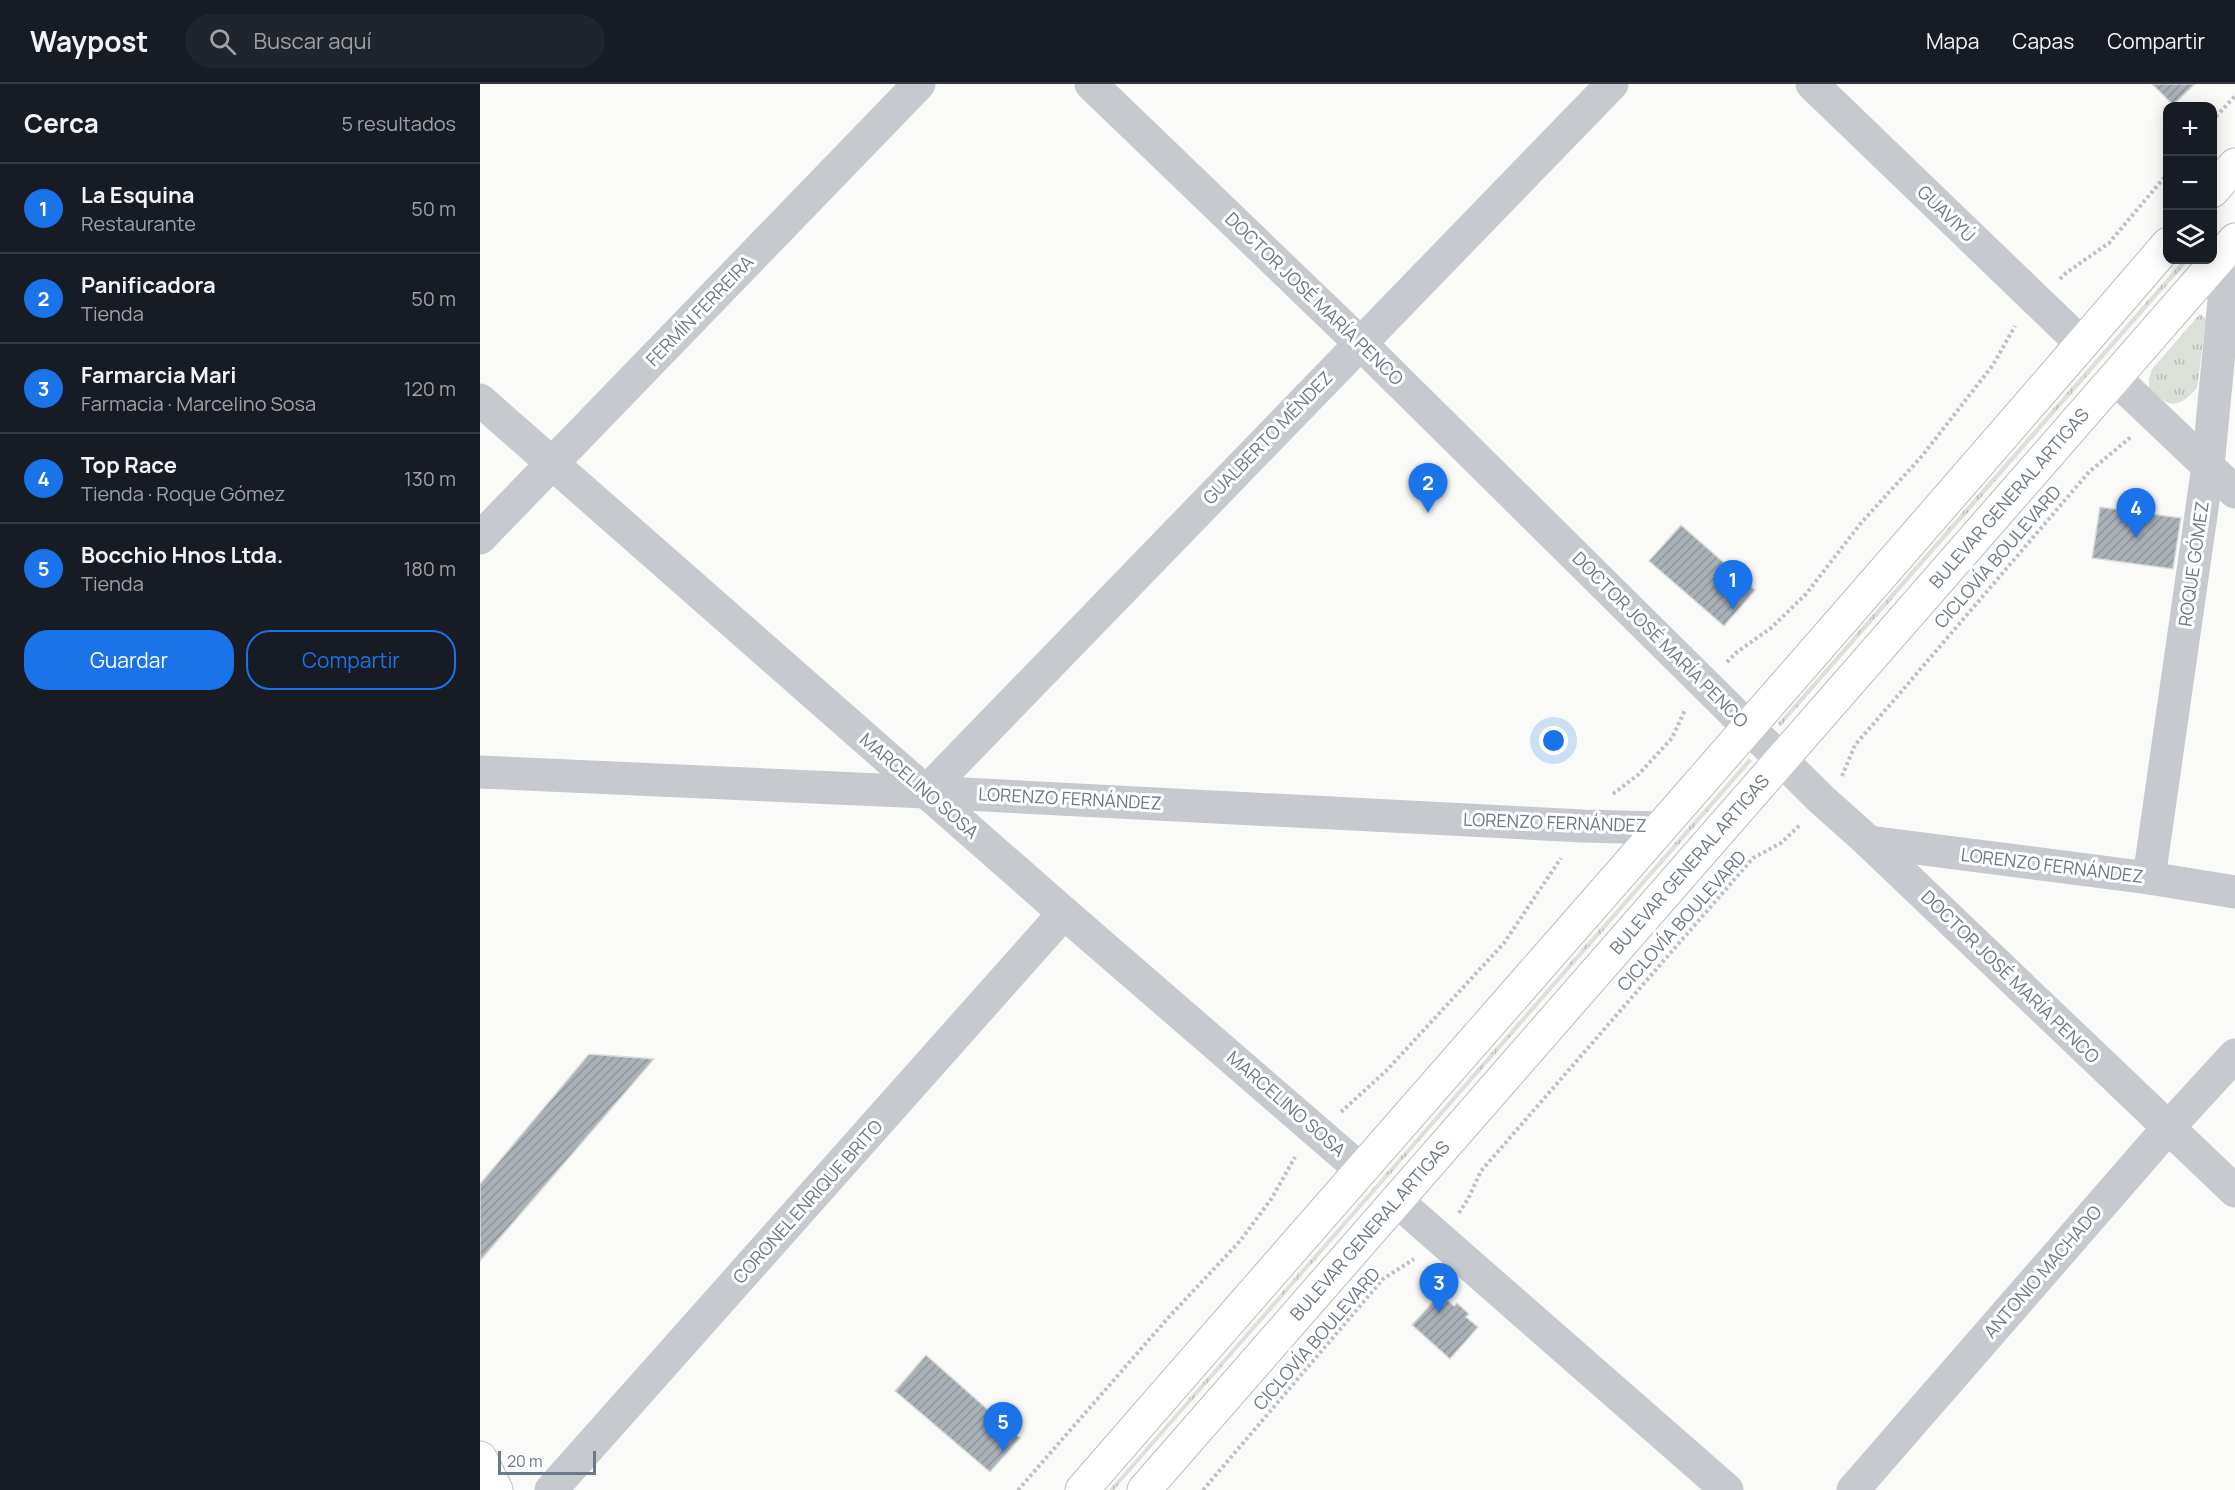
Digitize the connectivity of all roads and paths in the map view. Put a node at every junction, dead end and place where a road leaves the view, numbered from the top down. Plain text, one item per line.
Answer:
1 (920, 84) edge
2 (1091, 84) edge
3 (1611, 84) edge
4 (1812, 84) edge
5 (2235, 96) edge
6 (2217, 116) edge
7 (2235, 165) edge
8 (2217, 185) edge
9 (2232, 244) edge
10 (2163, 250) edge
11 (1360, 343) junction
12 (2082, 344) junction
13 (2115, 378) junction
14 (480, 400) edge
15 (2152, 414) junction
16 (553, 463) junction
17 (2208, 466) junction
18 (2235, 492) edge
19 (480, 538) edge
20 (1749, 727) junction
21 (1782, 761) junction
22 (480, 772) edge
23 (926, 792) junction
24 (1821, 799) junction
25 (1660, 828) junction
26 (1869, 842) junction
27 (2149, 878) junction
28 (2235, 892) edge
29 (1064, 913) junction
30 (2235, 1055) edge
31 (2168, 1128) junction
32 (1360, 1169) junction
33 (2235, 1191) edge
34 (1397, 1201) junction
35 (1439, 1238) junction
36 (480, 1458) edge
37 (496, 1490) edge
38 (551, 1490) edge
39 (1082, 1490) edge
40 (1144, 1490) edge
41 (1203, 1490) edge
42 (1727, 1490) edge
43 (1853, 1490) edge

1 - 16 street, FERMÍN FERREIRA
2 - 11 street, DOCTOR JOSÉ MARÍA PENCO
3 - 11 street, GUALBERTO MÉNDEZ
4 - 12 street, GUAVIYÚ
5 - 6 path
7 - 8 main road
9 - 13 main road, BULEVAR GENERAL ARTIGAS
9 - 17 street, ROQUE GÓMEZ
10 - 12 main road
11 - 20 street, DOCTOR JOSÉ MARÍA PENCO
11 - 23 street, GUALBERTO MÉNDEZ
12 - 20 main road
13 - 15 street
13 - 21 main road, BULEVAR GENERAL ARTIGAS
14 - 16 street, MARCELINO SOSA
15 - 17 street
15 - 24 path, CICLOVÍA BOULEVARD
16 - 19 street, FERMÍN FERREIRA
16 - 23 street, MARCELINO SOSA
17 - 18 street
17 - 27 street, ROQUE GÓMEZ
20 - 21 street, DOCTOR JOSÉ MARÍA PENCO
20 - 25 main road
21 - 24 street, DOCTOR JOSÉ MARÍA PENCO
21 - 34 main road, BULEVAR GENERAL ARTIGAS
22 - 23 street, LORENZO FERNÁNDEZ
23 - 25 street, LORENZO FERNÁNDEZ
23 - 29 street, MARCELINO SOSA
24 - 26 street, DOCTOR JOSÉ MARÍA PENCO
24 - 35 path, CICLOVÍA BOULEVARD
25 - 32 main road
26 - 27 street, LORENZO FERNÁNDEZ
26 - 31 street, DOCTOR JOSÉ MARÍA PENCO
27 - 28 street, LORENZO FERNÁNDEZ
29 - 32 street, MARCELINO SOSA
29 - 38 street, CORONEL ENRIQUE BRITO
30 - 31 street, ANTONIO MACHADO
31 - 33 street, DOCTOR JOSÉ MARÍA PENCO
31 - 43 street, ANTONIO MACHADO
32 - 39 main road
34 - 35 street
34 - 40 main road, BULEVAR GENERAL ARTIGAS
35 - 41 path, CICLOVÍA BOULEVARD
35 - 42 street
36 - 37 main road

